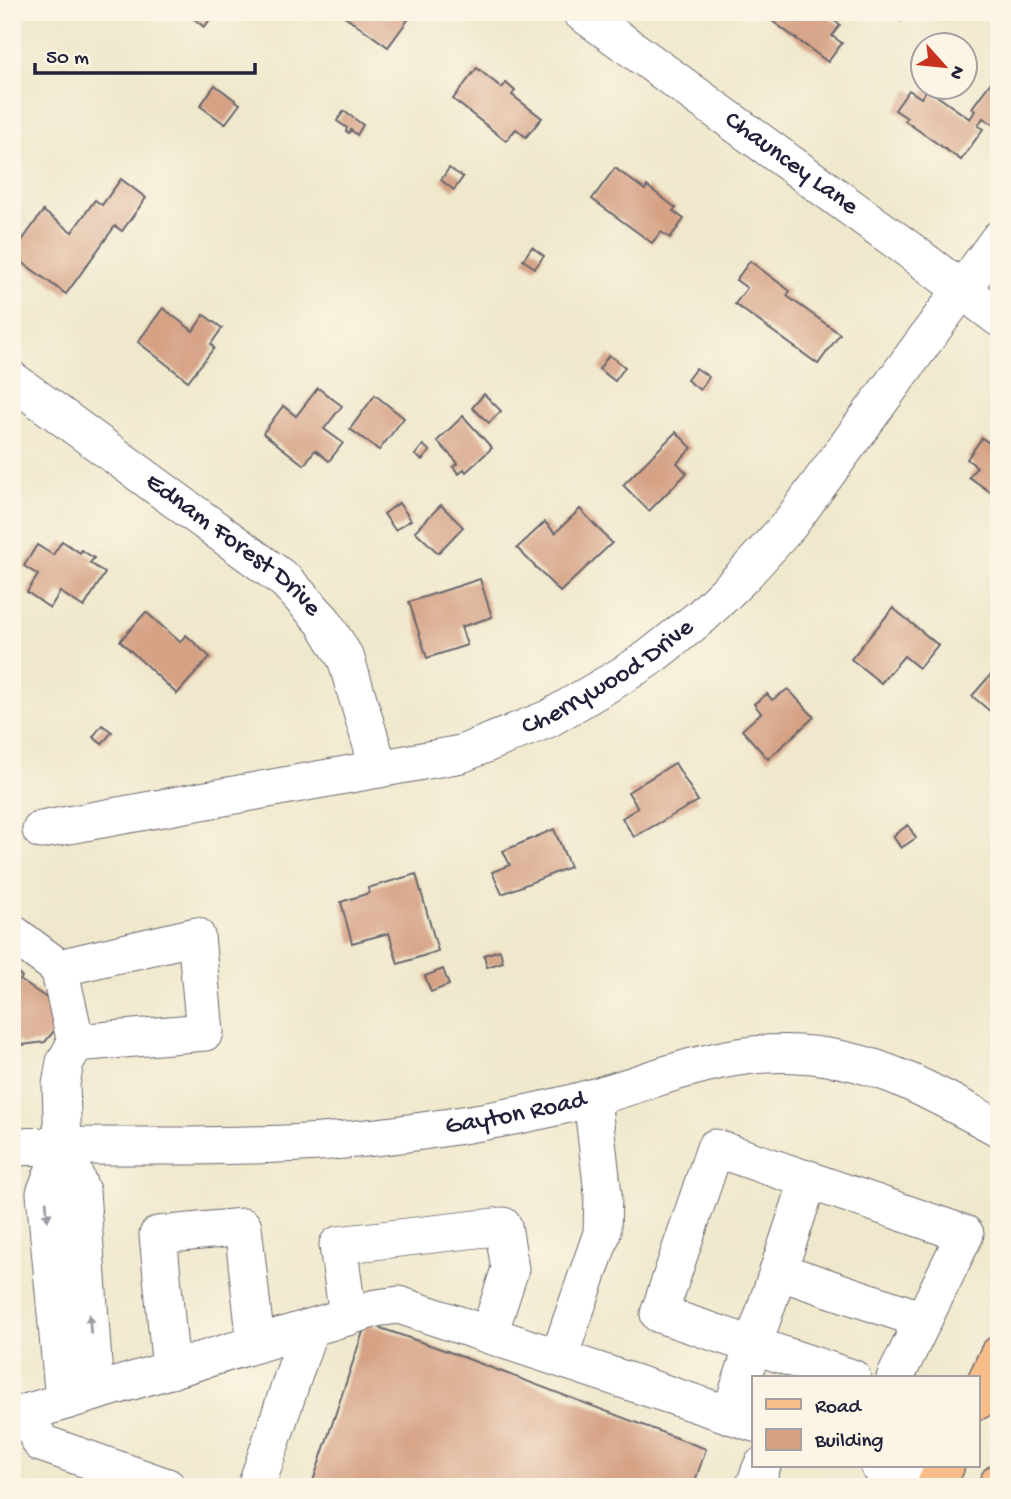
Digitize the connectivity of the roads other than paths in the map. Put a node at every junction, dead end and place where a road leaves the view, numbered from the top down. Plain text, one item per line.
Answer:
1 (581, 12) edge
2 (999, 239) edge
3 (962, 291) junction
4 (999, 318) edge
5 (12, 380) edge
6 (379, 769) junction
7 (41, 830) dead end
8 (12, 933) edge
9 (59, 968) junction
10 (76, 1043) junction
11 (592, 1098) junction
12 (999, 1128) edge
13 (63, 1146) junction
14 (12, 1147) edge
15 (809, 1179) junction
16 (778, 1271) junction
17 (348, 1317) junction
18 (923, 1320) junction
19 (309, 1328) junction
20 (489, 1334) junction
21 (256, 1344) junction
22 (753, 1345) junction
23 (999, 1355) edge
24 (559, 1357) junction
25 (171, 1370) junction
26 (846, 1376) edge
27 (896, 1376) edge
28 (80, 1397) junction
29 (979, 1398) edge
30 (19, 1415) edge
31 (742, 1419) edge
32 (761, 1468) edge
33 (885, 1468) edge
34 (945, 1468) edge
35 (167, 1487) edge
36 (256, 1487) edge
37 (754, 1487) edge
38 (927, 1487) edge
39 (935, 1487) edge

1 - 3 street, Chauncey Lane
2 - 3 street, Cherrywood Drive
3 - 4 street, Chauncey Lane
3 - 6 street, Cherrywood Drive
5 - 6 street, Ednam Forest Drive
6 - 7 street, Cherrywood Drive
8 - 9 street
9 - 10 street
9 - 10 street
10 - 13 street
11 - 12 street, Gayton Road
11 - 13 street, Gayton Road
11 - 24 street
13 - 14 street, Gayton Road
13 - 28 street
15 - 16 street
15 - 18 street
15 - 22 street
16 - 18 street
16 - 22 street
17 - 19 street
17 - 20 street
17 - 20 street
18 - 27 street
19 - 21 street
19 - 36 street
20 - 24 street
21 - 25 street
21 - 25 street
22 - 26 street
22 - 31 street
23 - 29 main road
24 - 31 street
25 - 28 street
28 - 30 street
30 - 35 street
32 - 37 street
33 - 38 street
34 - 39 main road

